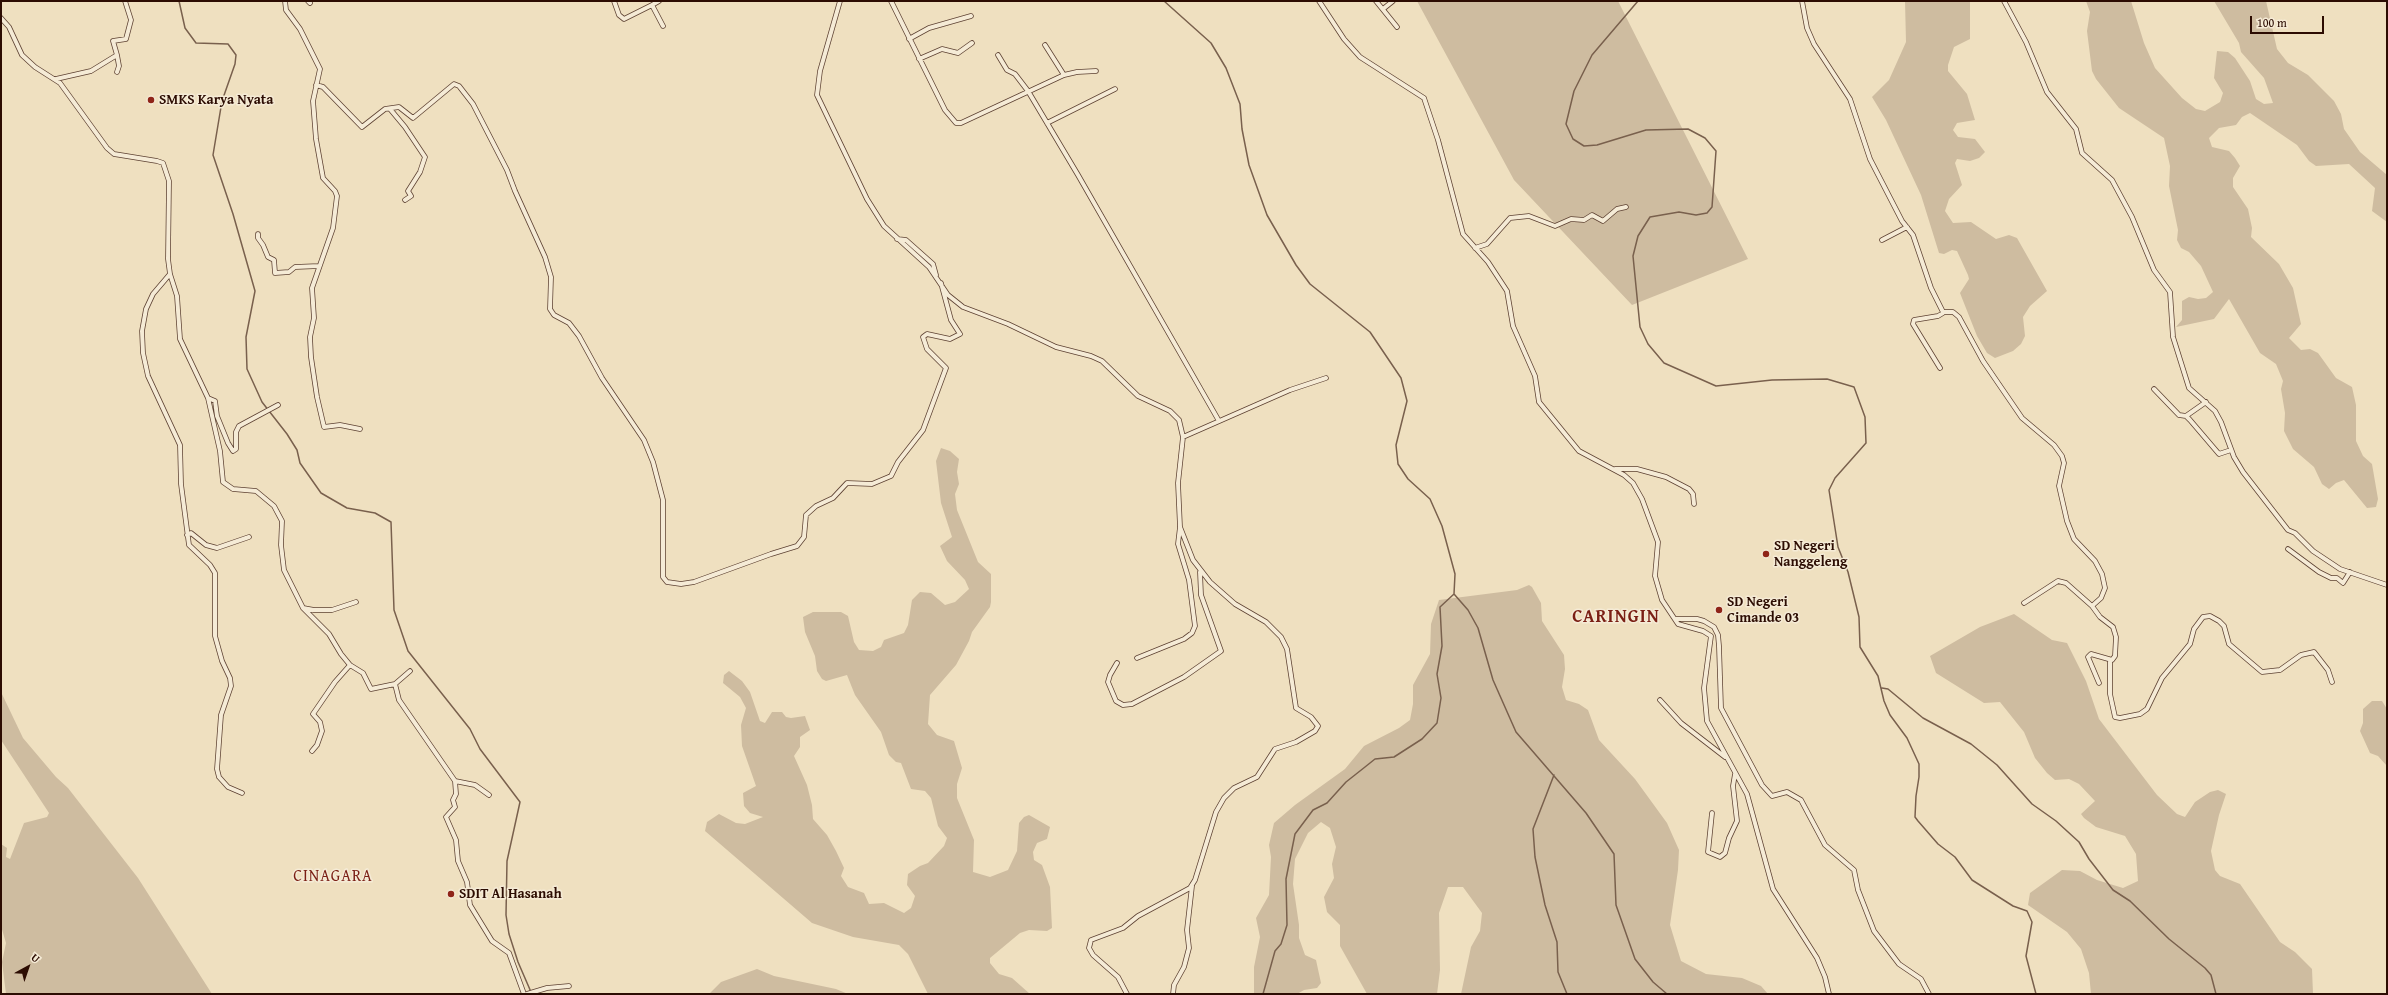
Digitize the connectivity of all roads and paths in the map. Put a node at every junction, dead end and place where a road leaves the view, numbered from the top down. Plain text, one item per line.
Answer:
1 (125, 1) edge
2 (285, 1) edge
3 (614, 1) edge
4 (659, 1) edge
5 (840, 1) edge
6 (891, 1) edge
7 (1319, 1) edge
8 (1376, 1) edge
9 (1393, 1) edge
10 (1802, 1) edge
11 (2004, 1) edge
12 (652, 6) junction
13 (1383, 9) junction
14 (971, 16) dead end
15 (1, 18) edge
16 (663, 26) dead end
17 (1397, 27) dead end
18 (909, 39) junction
19 (972, 43) dead end
20 (1046, 45) dead end
21 (117, 55) junction
22 (998, 55) dead end
23 (919, 59) junction
24 (1096, 71) dead end
25 (117, 72) dead end
26 (1064, 76) junction
27 (56, 79) junction
28 (316, 85) junction
29 (1115, 89) dead end
30 (1028, 91) junction
31 (390, 109) junction
32 (1047, 123) junction
33 (405, 200) dead end
34 (1626, 206) dead end
35 (1907, 227) junction
36 (258, 234) dead end
37 (1882, 240) dead end
38 (1475, 248) junction
39 (319, 266) junction
40 (170, 274) junction
41 (941, 283) junction
42 (1943, 313) junction
43 (1940, 368) dead end
44 (1326, 378) dead end
45 (2154, 389) dead end
46 (208, 398) junction
47 (2206, 402) junction
48 (278, 405) dead end
49 (2186, 416) junction
50 (1219, 422) junction
51 (360, 429) dead end
52 (1183, 437) junction
53 (2231, 450) junction
54 (1615, 469) junction
55 (1694, 504) dead end
56 (1180, 527) junction
57 (187, 535) junction
58 (250, 537) dead end
59 (2288, 549) dead end
60 (1200, 572) junction
61 (2350, 572) junction
62 (2387, 585) edge
63 (356, 602) dead end
64 (2024, 603) dead end
65 (2092, 606) junction
66 (303, 608) junction
67 (1675, 620) junction
68 (1136, 658) dead end
69 (2110, 660) junction
70 (1117, 663) dead end
71 (350, 664) junction
72 (410, 671) dead end
73 (2332, 682) dead end
74 (2098, 683) dead end
75 (396, 684) junction
76 (1660, 700) dead end
77 (312, 751) dead end
78 (1726, 757) junction
79 (1735, 774) junction
80 (455, 781) junction
81 (242, 793) dead end
82 (489, 795) dead end
83 (1712, 813) dead end
84 (1192, 886) junction
85 (569, 986) dead end
86 (526, 994) edge
87 (1127, 994) edge
88 (1173, 994) edge
89 (1828, 994) edge
90 (1929, 994) edge

1 - 21 street
2 - 28 street
3 - 12 street
4 - 12 street
5 - 41 street
6 - 18 street
7 - 38 street
8 - 13 street
9 - 13 street
10 - 35 street
11 - 47 street
12 - 16 street
13 - 17 street
14 - 18 street
15 - 27 street
18 - 23 street
19 - 23 street
20 - 26 street
21 - 25 street
21 - 27 street
22 - 30 street
23 - 30 street
24 - 26 street
26 - 30 street
27 - 40 street
28 - 31 street
28 - 39 street
29 - 32 street
30 - 32 street
31 - 33 street
31 - 41 street
32 - 50 street
34 - 38 street
35 - 37 street
35 - 42 street
36 - 39 street
38 - 54 street
39 - 51 street
40 - 46 street
40 - 57 street
41 - 52 street
42 - 43 street
42 - 65 street
44 - 50 street
45 - 49 street
46 - 48 street
46 - 66 street
47 - 49 street
47 - 53 street
49 - 53 street
50 - 52 street
52 - 56 street
53 - 61 street
54 - 55 street
54 - 67 street
56 - 60 street
56 - 68 street
57 - 58 street
57 - 81 street
59 - 61 street
60 - 70 street
60 - 84 street
61 - 62 street
63 - 66 street
64 - 65 street
65 - 69 street
66 - 71 street
67 - 78 street
67 - 90 street
69 - 73 street
69 - 74 street
71 - 75 street
71 - 77 street
72 - 75 street
75 - 80 street
76 - 78 street
78 - 79 street
79 - 83 street
79 - 89 street
80 - 82 street
80 - 86 street
84 - 87 street
84 - 88 street
85 - 86 street

